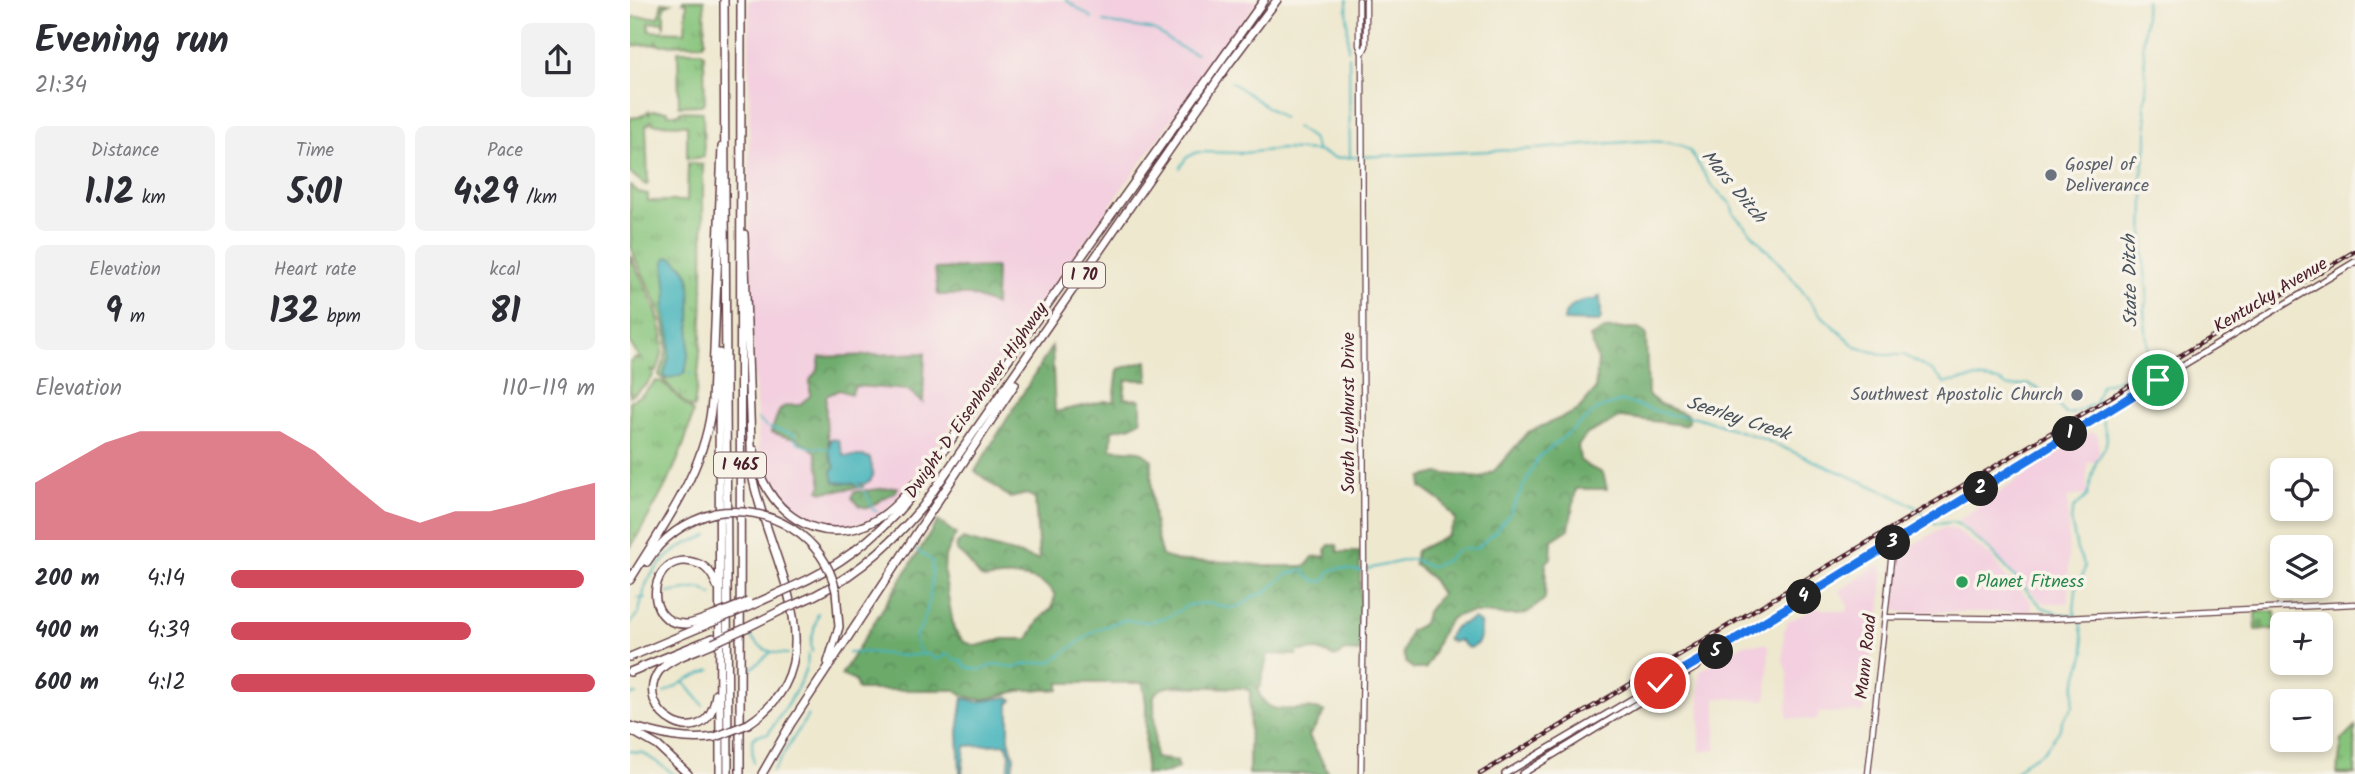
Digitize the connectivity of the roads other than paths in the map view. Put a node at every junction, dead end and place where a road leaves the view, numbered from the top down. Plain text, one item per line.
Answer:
1 (724, 0) edge
2 (741, 0) edge
3 (1264, 0) edge
4 (1277, 0) edge
5 (1359, 0) edge
6 (1366, 0) edge
7 (1362, 52) junction
8 (725, 82) junction
9 (741, 172) junction
10 (2355, 262) edge
11 (718, 293) junction
12 (1068, 299) junction
13 (749, 391) junction
14 (945, 447) junction
15 (1893, 542) junction
16 (630, 580) edge
17 (630, 589) edge
18 (2355, 604) edge
19 (719, 608) junction
20 (1885, 617) junction
21 (713, 619) junction
22 (713, 641) junction
23 (630, 657) edge
24 (719, 658) junction
25 (1700, 662) junction
26 (630, 672) edge
27 (792, 722) junction
28 (630, 728) edge
29 (688, 774) edge
30 (720, 774) edge
31 (728, 774) edge
32 (740, 774) edge
33 (762, 774) edge
34 (1361, 774) edge
35 (1504, 774) edge
36 (1522, 774) edge
37 (1868, 774) edge

1 - 8 highway, I 465
2 - 9 highway, I 465
3 - 14 highway, Dwight D Eisenhower Highway / I 70
4 - 12 highway, Dwight D Eisenhower Highway / I 70
5 - 7 main road, South Lynhurst Drive
6 - 7 main road, South Lynhurst Drive
7 - 34 main road, South Lynhurst Drive
8 - 11 highway
8 - 31 highway, I 465
9 - 13 highway
9 - 32 highway, I 465
10 - 15 main road, Kentucky Avenue
11 - 16 highway
11 - 19 highway
12 - 22 highway, Dwight D Eisenhower Highway / I 70, bridge
12 - 27 highway
13 - 14 highway
13 - 28 highway, bridge
14 - 21 highway, Dwight D Eisenhower Highway / I 70, bridge
15 - 20 main road, Mann Road
15 - 25 main road, Kentucky Avenue
17 - 27 highway, bridge
18 - 20 main road
19 - 21 highway
19 - 24 highway
20 - 37 main road, Mann Road
21 - 23 highway, Dwight D Eisenhower Highway / I 70
22 - 24 highway
22 - 26 highway, Dwight D Eisenhower Highway / I 70
24 - 30 highway
25 - 35 main road, Kentucky Avenue
25 - 36 main road, Kentucky Avenue
27 - 33 highway
28 - 29 highway

